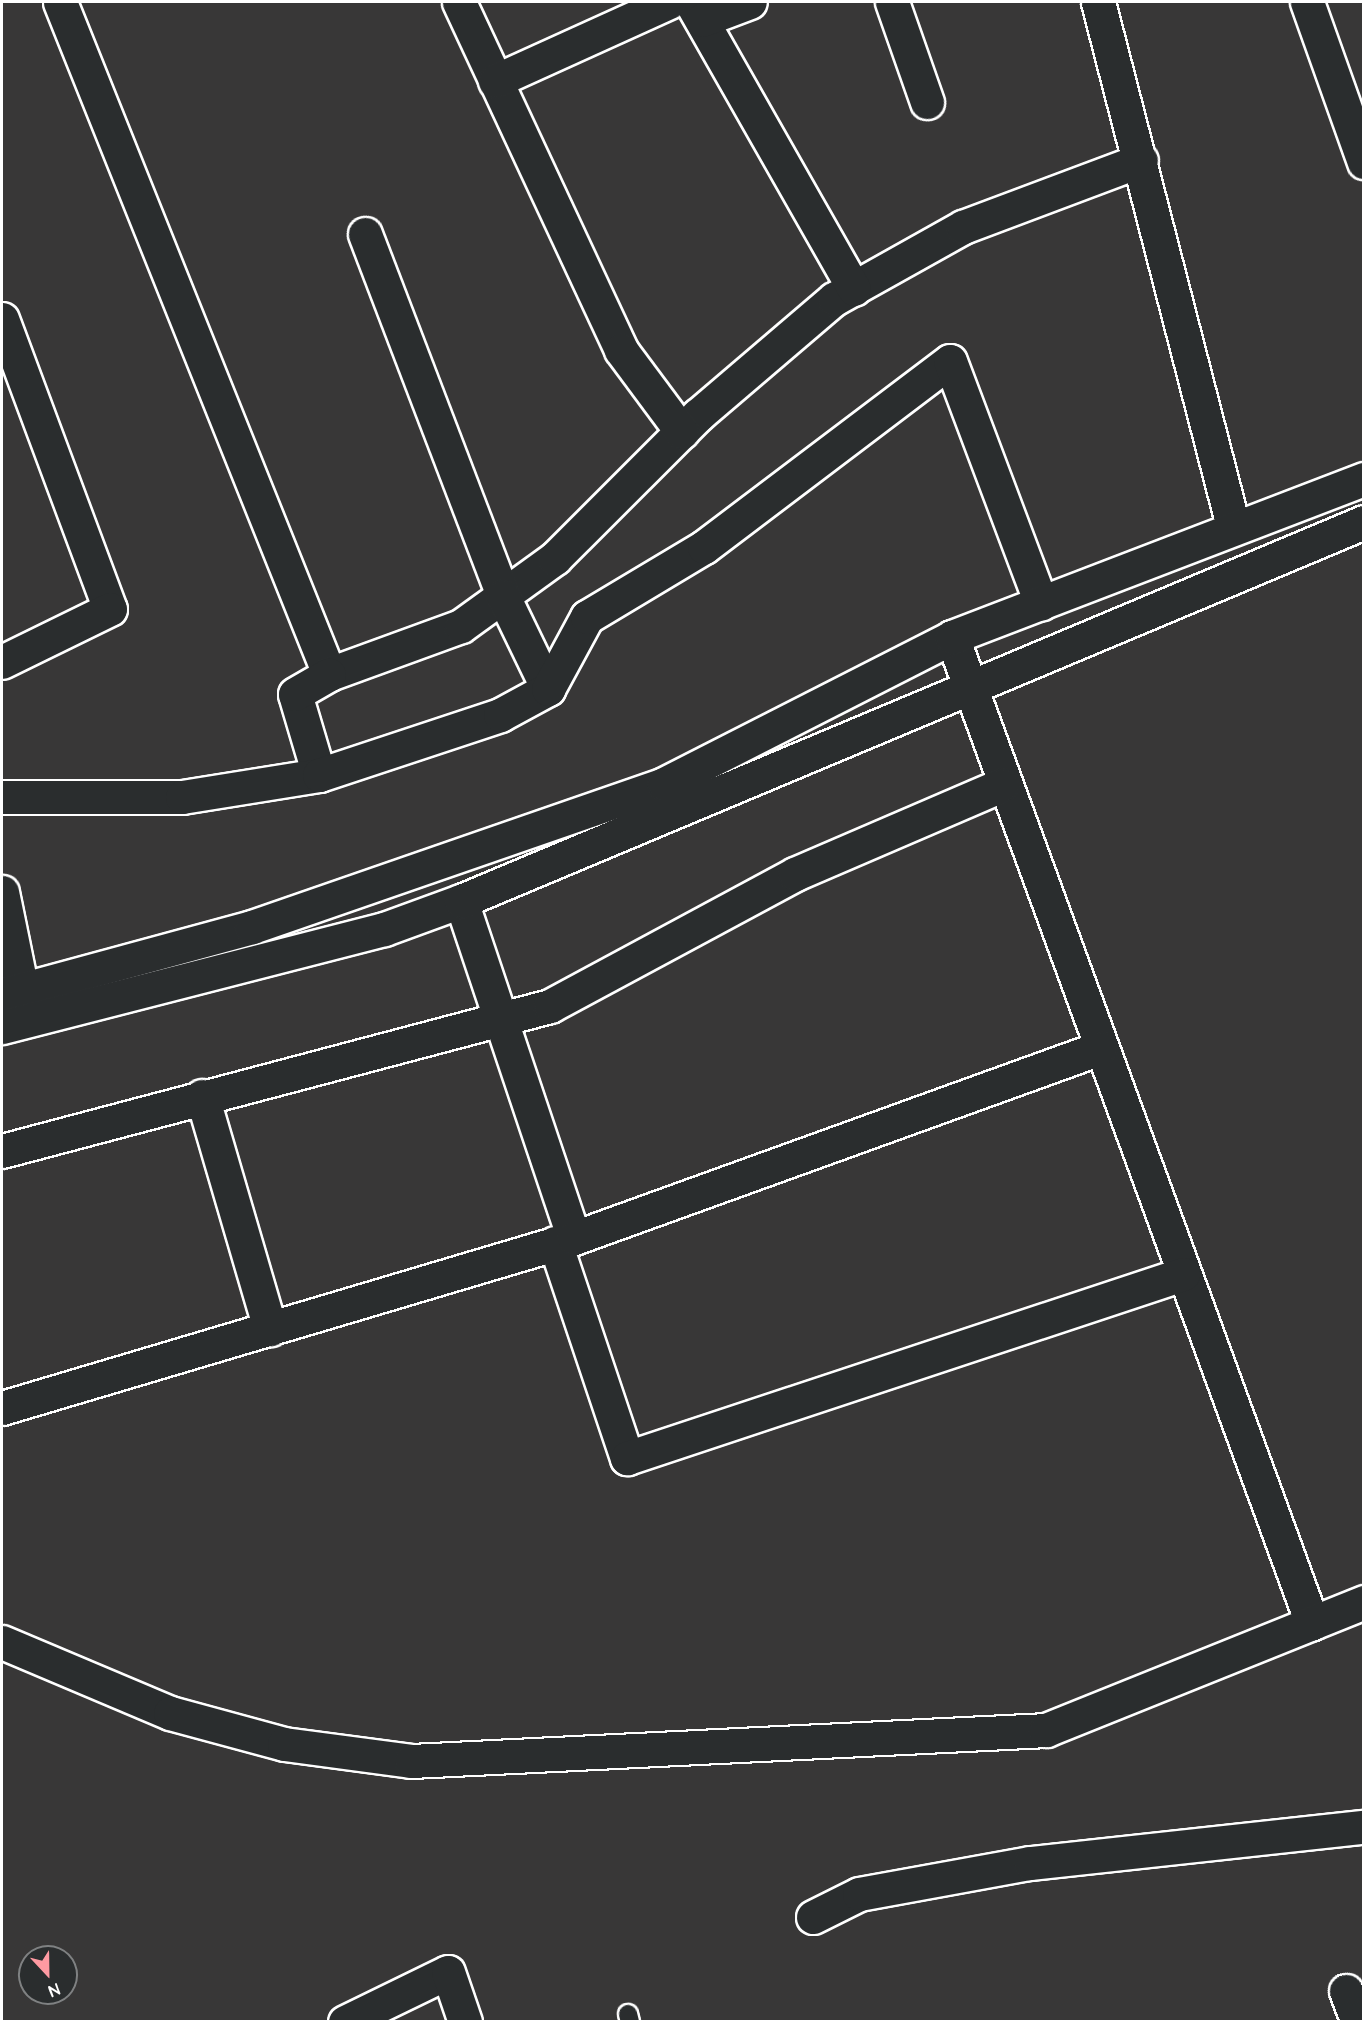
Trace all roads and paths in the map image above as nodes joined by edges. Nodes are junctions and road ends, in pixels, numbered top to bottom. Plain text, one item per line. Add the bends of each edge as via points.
1 (60, 2) edge
2 (459, 2) edge
3 (669, 2) edge
4 (750, 2) edge
5 (892, 2) edge
6 (1098, 2) edge
7 (1307, 2) edge
8 (697, 11) edge
9 (495, 81) junction
10 (927, 102) dead end
11 (1142, 160) junction
12 (1364, 162) edge
13 (365, 234) dead end
14 (854, 289) junction
15 (2, 319) edge
16 (682, 432) junction
17 (1364, 479) edge
18 (1364, 522) edge
19 (1233, 526) junction
20 (503, 596) junction
21 (1041, 603) junction
22 (952, 637) junction
23 (2, 662) edge
24 (329, 674) junction
25 (969, 688) junction
26 (548, 689) junction
27 (319, 775) junction
28 (1002, 785) junction
29 (2, 797) edge
30 (2, 892) edge
31 (461, 901) junction
32 (12, 992) edge
33 (498, 1019) junction
34 (2, 1027) edge
35 (1100, 1048) junction
36 (202, 1096) junction
37 (2, 1150) edge
38 (564, 1240) junction
39 (1183, 1274) junction
40 (270, 1329) junction
41 (2, 1408) edge
42 (1364, 1602) edge
43 (1312, 1623) junction
44 (2, 1642) edge
45 (1364, 1827) edge
46 (813, 1917) dead end
47 (1346, 1991) dead end
48 (345, 2022) edge
49 (465, 2022) edge
50 (1358, 2022) edge

1 - 24 street
2 - 9 street
3 - 9 street
4 - 8 street
5 - 10 street
6 - 11 street
7 - 12 street
8 - 14 street
9 - 16 street via 621,350
11 - 14 street via 963,227
11 - 19 street
13 - 20 street
14 - 16 street via 834,299
15 - 23 street via 110,609
16 - 20 street via 555,558
17 - 19 street
18 - 25 street
19 - 21 street
20 - 24 street via 461,626
20 - 26 street
21 - 22 street
21 - 26 street via 950,361 704,547 587,617
22 - 25 street
22 - 32 street via 664,784 252,927
24 - 27 street via 295,694
25 - 28 street
25 - 31 street
26 - 27 street via 500,715
27 - 29 street via 182,797
28 - 33 street via 795,874 550,1006
28 - 35 street
30 - 32 street
31 - 33 street
31 - 34 street via 384,929
33 - 36 street
33 - 38 street
35 - 38 street
35 - 39 street
36 - 37 street
36 - 40 street
38 - 39 street via 627,1458
38 - 40 street
39 - 43 street
40 - 41 street
42 - 43 street
43 - 44 street via 1046,1730 411,1761 284,1744 170,1713
45 - 46 street via 1030,1863 859,1894
47 - 50 street
48 - 49 street via 448,1972

